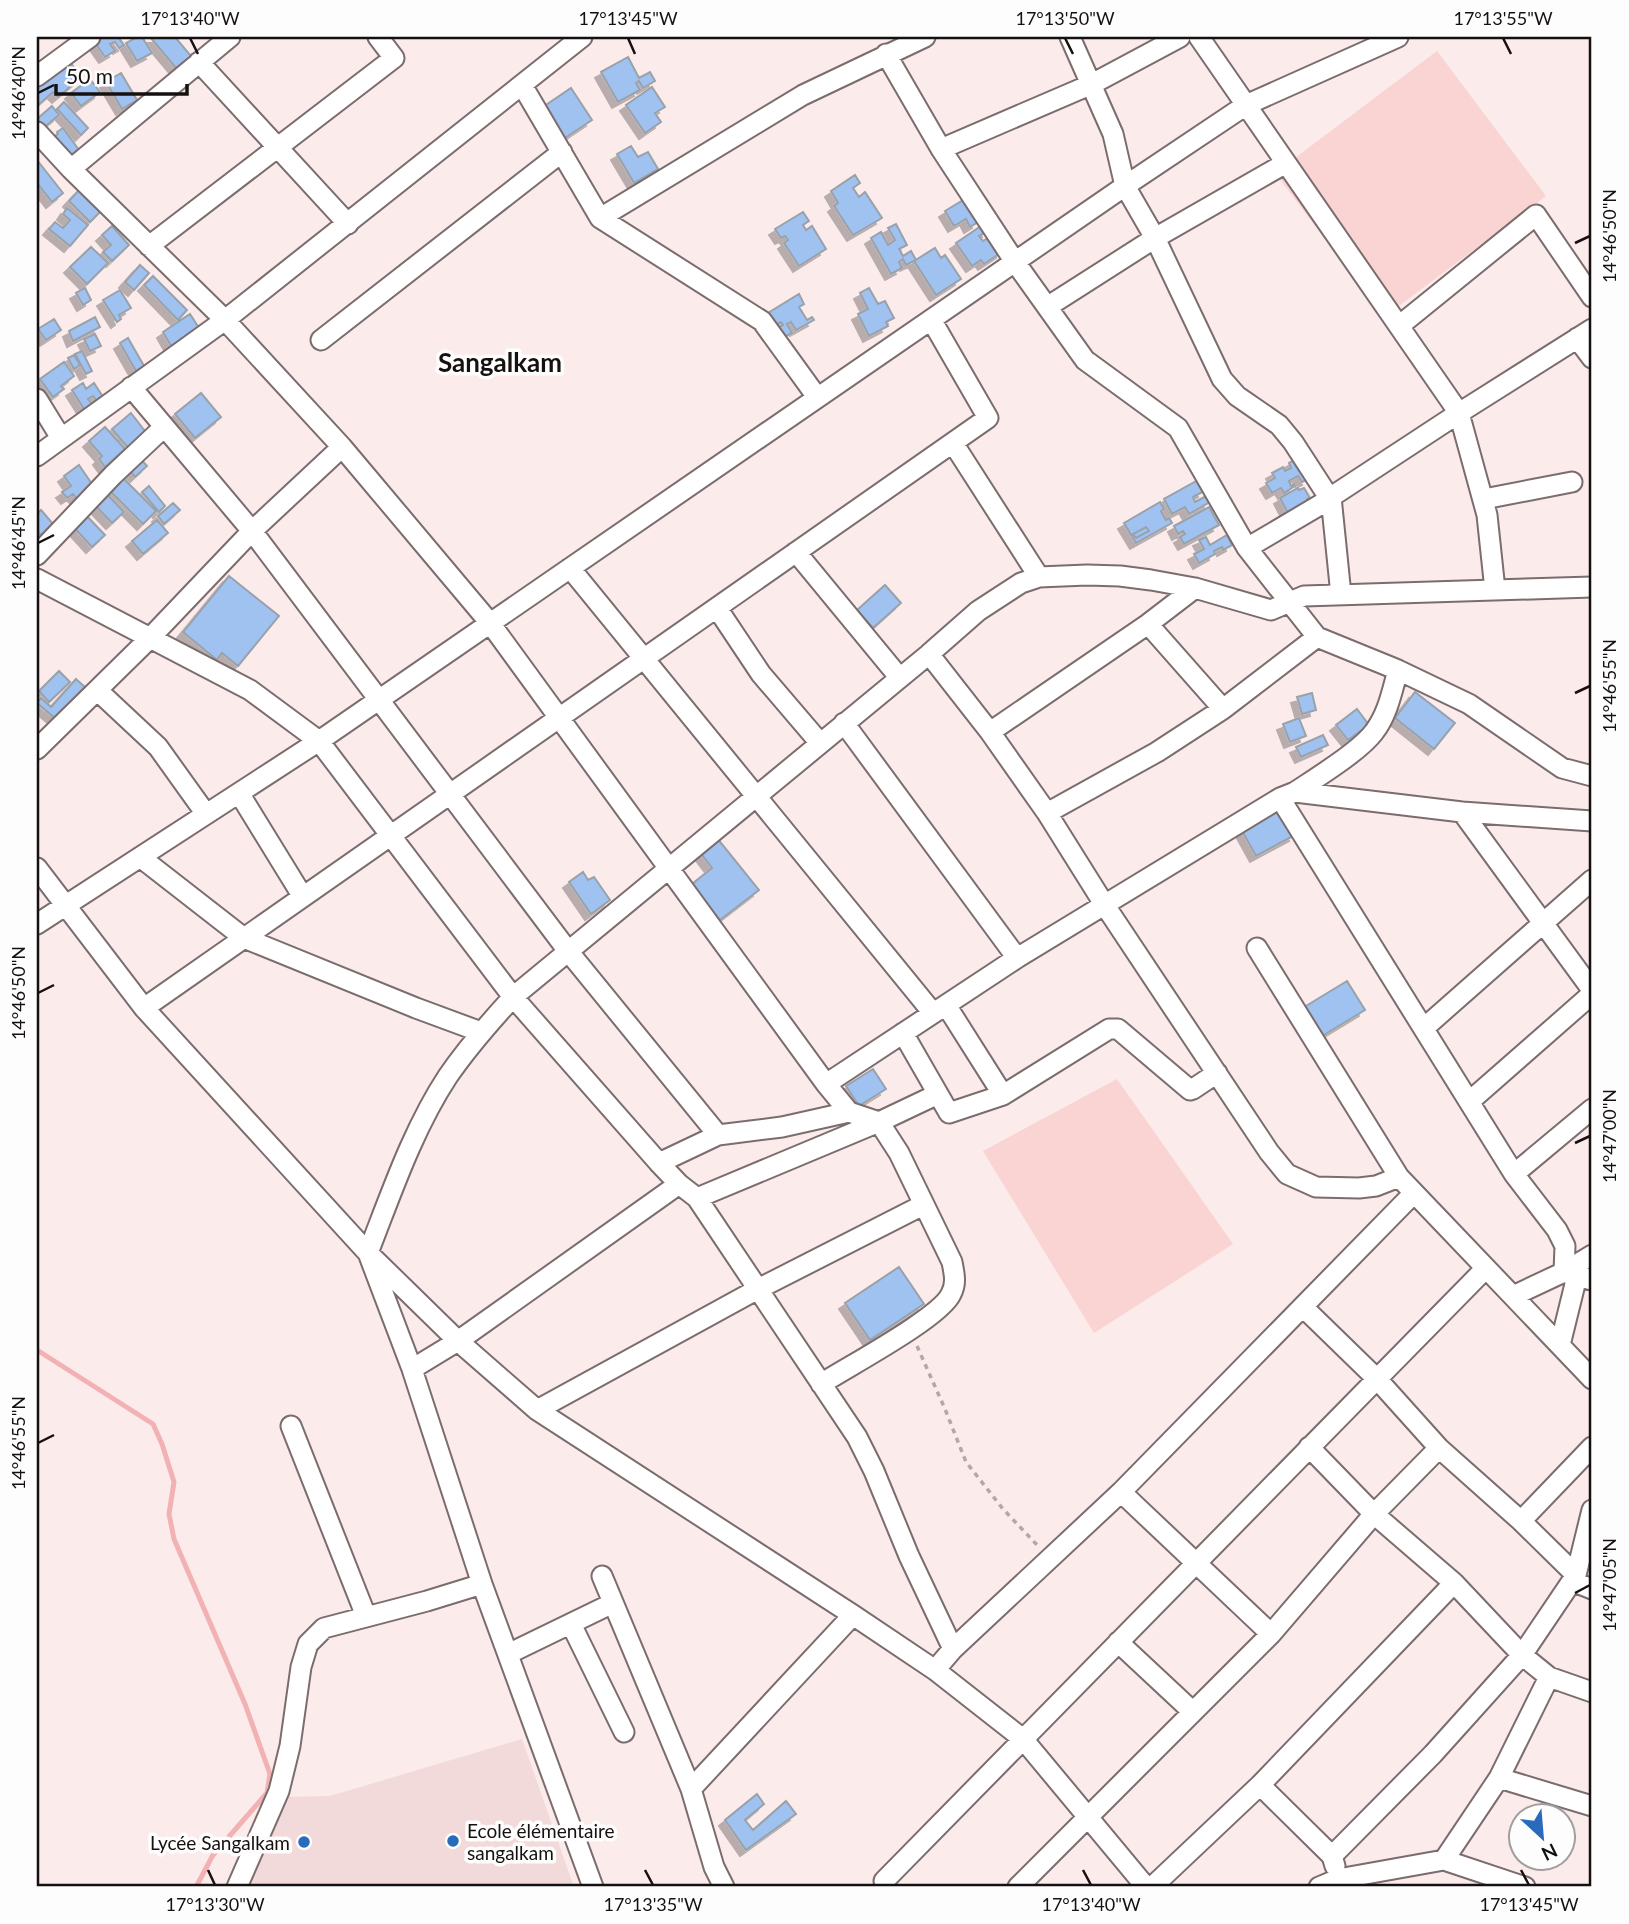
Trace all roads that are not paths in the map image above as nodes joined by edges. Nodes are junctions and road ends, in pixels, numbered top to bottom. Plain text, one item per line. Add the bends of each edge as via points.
1 (90, 37) edge
2 (230, 37) edge
3 (378, 37) edge
4 (582, 37) edge
5 (925, 37) edge
6 (1070, 37) edge
7 (1181, 37) edge
8 (1199, 37) edge
9 (1398, 37) edge
10 (887, 54) junction
11 (200, 62) junction
12 (37, 76) edge
13 (1092, 84) junction
14 (522, 85) junction
15 (1246, 105) junction
16 (38, 135) edge
17 (278, 148) junction
18 (941, 149) junction
19 (562, 152) junction
20 (1286, 163) junction
21 (71, 169) junction
22 (1125, 186) junction
23 (600, 218) junction
24 (348, 224) junction
25 (1155, 237) junction
26 (149, 246) junction
27 (1015, 262) junction
28 (1592, 297) edge
29 (1047, 307) junction
30 (225, 320) junction
31 (932, 321) junction
32 (1399, 326) junction
33 (1585, 334) edge
34 (321, 340) dead end
35 (1592, 358) edge
36 (131, 387) junction
37 (817, 397) junction
38 (37, 399) edge
39 (1459, 413) junction
40 (164, 427) junction
41 (61, 438) junction
42 (953, 443) junction
43 (342, 447) junction
44 (37, 456) edge
45 (1572, 482) dead end
46 (1330, 499) junction
47 (1484, 499) junction
48 (252, 531) junction
49 (1247, 548) junction
50 (796, 552) junction
51 (37, 555) edge
52 (570, 568) junction
53 (1040, 577) junction
54 (37, 579) edge
55 (1592, 587) edge
56 (1195, 588) junction
57 (1494, 590) junction
58 (1341, 595) junction
59 (1290, 602) junction
60 (716, 608) junction
61 (490, 623) junction
62 (1148, 624) junction
63 (1317, 637) junction
64 (150, 638) junction
65 (929, 654) junction
66 (644, 658) junction
67 (1398, 670) junction
68 (899, 677) junction
69 (97, 690) junction
70 (378, 699) junction
71 (1223, 709) junction
72 (559, 718) junction
73 (845, 723) junction
74 (990, 732) junction
75 (319, 741) junction
76 (820, 743) junction
77 (37, 749) edge
78 (1592, 776) edge
79 (239, 793) junction
80 (450, 794) junction
81 (1287, 795) junction
82 (756, 796) junction
83 (1462, 812) junction
84 (1047, 813) junction
85 (206, 814) junction
86 (1592, 821) edge
87 (391, 836) junction
88 (140, 857) junction
89 (37, 868) edge
90 (669, 869) junction
91 (1592, 880) edge
92 (303, 897) junction
93 (1104, 904) junction
94 (65, 905) junction
95 (1543, 923) junction
96 (37, 925) edge
97 (244, 938) junction
98 (1257, 948) dead end
99 (568, 951) junction
100 (1017, 958) junction
101 (1592, 992) edge
102 (513, 997) junction
103 (144, 1009) junction
104 (939, 1009) junction
105 (1424, 1028) junction
106 (481, 1032) junction
107 (903, 1033) junction
108 (1217, 1073) junction
109 (826, 1084) junction
110 (938, 1094) junction
111 (1003, 1095) junction
112 (1470, 1101) junction
113 (1592, 1109) edge
114 (849, 1111) junction
115 (879, 1122) junction
116 (718, 1135) junction
117 (659, 1163) junction
118 (1514, 1174) junction
119 (1399, 1177) junction
120 (679, 1184) junction
121 (1414, 1193) junction
122 (697, 1198) junction
123 (923, 1205) junction
124 (368, 1253) junction
125 (1592, 1255) edge
126 (1486, 1268) junction
127 (1578, 1276) edge
128 (758, 1289) junction
129 (1513, 1296) junction
130 (1303, 1307) junction
131 (458, 1341) junction
132 (1560, 1345) junction
133 (412, 1369) junction
134 (1377, 1379) junction
135 (1592, 1379) edge
136 (821, 1384) junction
137 (537, 1410) junction
138 (291, 1426) dead end
139 (1309, 1447) junction
140 (1592, 1447) edge
141 (1439, 1448) junction
142 (1121, 1492) junction
143 (1592, 1510) edge
144 (1374, 1514) junction
145 (1521, 1521) junction
146 (1196, 1563) junction
147 (602, 1576) dead end
148 (1574, 1578) junction
149 (1454, 1583) junction
150 (482, 1584) junction
151 (1592, 1589) edge
152 (613, 1603) junction
153 (853, 1615) junction
154 (366, 1616) junction
155 (571, 1624) junction
156 (1271, 1634) junction
157 (1118, 1642) junction
158 (953, 1649) junction
159 (508, 1654) junction
160 (1522, 1655) junction
161 (935, 1670) junction
162 (1549, 1677) junction
163 (1592, 1692) edge
164 (1193, 1712) junction
165 (624, 1732) dead end
166 (1023, 1739) junction
167 (1499, 1778) junction
168 (1260, 1785) junction
169 (691, 1789) junction
170 (1592, 1806) edge
171 (1088, 1817) junction
172 (1332, 1856) junction
173 (1444, 1860) junction
174 (1338, 1880) junction
175 (884, 1881) dead end
176 (237, 1887) edge
177 (593, 1887) edge
178 (724, 1887) edge
179 (1018, 1887) edge
180 (1149, 1887) edge
181 (1319, 1887) edge
182 (1522, 1887) edge

1 - 12 street
2 - 11 street
3 - 17 street via 394,58
4 - 14 street
5 - 10 street
6 - 13 street
7 - 13 street
8 - 15 street
9 - 15 street
10 - 18 street
10 - 23 street via 803,95
11 - 17 street
11 - 21 street
13 - 18 street
13 - 22 street via 1112,134
14 - 19 street
14 - 24 street
15 - 20 street
15 - 22 street
16 - 21 street
17 - 24 street
17 - 26 street
18 - 27 street
19 - 23 street
19 - 34 street
20 - 25 street
20 - 32 street
21 - 26 street
22 - 25 street
22 - 27 street
23 - 37 street via 762,321
24 - 30 street
25 - 29 street
25 - 46 street via 1222,379 1237,396 1279,425
26 - 30 street
27 - 29 street
27 - 31 street
28 - 32 street via 1536,215
29 - 49 street via 1085,360 1178,428
30 - 36 street
30 - 43 street
31 - 37 street
31 - 42 street via 988,418
32 - 39 street
33 - 35 street
33 - 39 street
36 - 40 street
36 - 41 street
37 - 52 street
38 - 41 street
39 - 46 street
39 - 47 street
40 - 48 street
40 - 51 street
41 - 44 street
42 - 50 street
42 - 53 street
43 - 48 street
43 - 61 street
45 - 47 street
46 - 49 street
46 - 58 street
47 - 57 street
48 - 64 street
48 - 70 street
49 - 59 street
50 - 60 street
50 - 68 street
52 - 61 street
52 - 66 street
53 - 56 street via 1120,576
53 - 65 street via 1020,583 978,611
54 - 64 street
55 - 57 street
56 - 59 street via 1271,610
56 - 62 street
57 - 58 street
58 - 59 street via 1304,596
59 - 63 street
60 - 66 street
60 - 76 street via 761,674
61 - 70 street
61 - 72 street
62 - 71 street
62 - 74 street
63 - 67 street
63 - 71 street
64 - 69 street
64 - 75 street via 250,690
65 - 68 street
65 - 74 street
66 - 72 street
66 - 82 street
67 - 78 street via 1469,704 1562,768
67 - 81 street via 1386,711 1373,733
68 - 73 street
69 - 77 street
69 - 85 street via 158,747
70 - 75 street
70 - 80 street
71 - 84 street via 1146,759
72 - 80 street
72 - 90 street
73 - 76 street
73 - 100 street
74 - 84 street
75 - 79 street
75 - 87 street
76 - 82 street
79 - 85 street
79 - 92 street
80 - 87 street
80 - 99 street
81 - 83 street
81 - 93 street
81 - 105 street
82 - 90 street
82 - 104 street
83 - 86 street
83 - 95 street
84 - 93 street
85 - 88 street
87 - 92 street
87 - 102 street
88 - 94 street
88 - 97 street
89 - 94 street
90 - 99 street
90 - 109 street
91 - 95 street
92 - 97 street
93 - 100 street
93 - 108 street
94 - 96 street
94 - 103 street
95 - 101 street
95 - 105 street
97 - 103 street
97 - 106 street
98 - 119 street
99 - 102 street
99 - 116 street
100 - 104 street
101 - 112 street
102 - 106 street
102 - 117 street
103 - 124 street
104 - 107 street
104 - 111 street
105 - 112 street
106 - 124 street via 447,1078 412,1143
107 - 109 street
107 - 110 street
108 - 111 street via 1189,1090 1118,1029 1109,1029
108 - 119 street via 1287,1174 1316,1186 1339,1188 1376,1186
109 - 114 street
110 - 111 street via 948,1113
110 - 115 street
112 - 118 street
113 - 118 street
114 - 115 street
114 - 116 street via 782,1127
115 - 122 street
115 - 123 street
116 - 117 street
117 - 120 street
118 - 127 street via 1557,1230
119 - 121 street
120 - 122 street
120 - 131 street
121 - 126 street
121 - 130 street
122 - 128 street
123 - 128 street
123 - 136 street via 952,1262 956,1280 951,1295 937,1310
124 - 131 street
124 - 133 street
125 - 127 street
126 - 129 street
126 - 134 street
127 - 129 street
127 - 132 street
128 - 136 street
128 - 137 street
129 - 132 street
130 - 134 street
130 - 142 street
131 - 133 street
131 - 137 street
132 - 135 street
133 - 150 street
134 - 139 street
134 - 141 street
136 - 158 street via 858,1437
137 - 153 street
138 - 154 street
139 - 144 street
139 - 146 street
140 - 145 street
141 - 144 street
141 - 145 street
142 - 146 street
142 - 158 street
143 - 148 street
144 - 149 street
144 - 156 street
145 - 148 street
146 - 156 street
146 - 157 street
147 - 152 street
148 - 151 street
148 - 160 street
149 - 160 street
149 - 168 street
150 - 154 street
150 - 159 street
152 - 155 street
152 - 169 street
153 - 161 street
153 - 169 street
154 - 176 street via 324,1628 308,1644 279,1791
155 - 159 street
155 - 165 street
156 - 164 street
157 - 164 street
157 - 166 street
158 - 161 street
159 - 177 street
160 - 162 street
160 - 172 street
161 - 166 street
162 - 163 street
162 - 167 street
164 - 171 street
166 - 171 street
166 - 175 street
167 - 170 street
167 - 173 street
168 - 172 street
168 - 180 street
169 - 178 street
171 - 179 street
171 - 180 street
172 - 174 street
173 - 174 street
173 - 182 street
174 - 181 street

